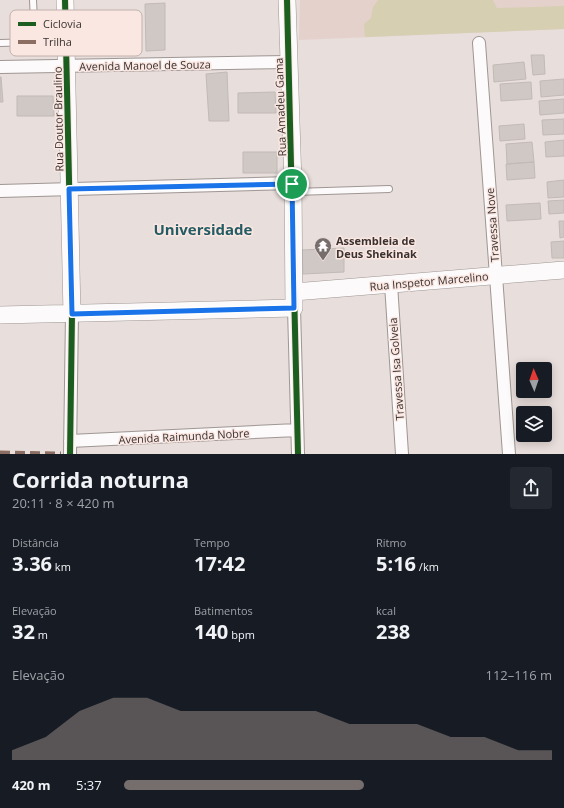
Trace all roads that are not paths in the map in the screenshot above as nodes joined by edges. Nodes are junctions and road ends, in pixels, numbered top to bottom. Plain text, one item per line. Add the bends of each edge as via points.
1 (33, 0) edge
2 (65, 0) edge
3 (287, 0) edge
4 (33, 10) edge
5 (65, 10) edge
6 (0, 43) edge
7 (10, 43) edge
8 (479, 43) dead end
9 (67, 56) edge
10 (289, 62) junction
11 (67, 66) junction
12 (0, 67) edge
13 (293, 188) junction
14 (69, 189) junction
15 (389, 189) dead end
16 (0, 191) edge
17 (564, 270) edge
18 (496, 275) junction
19 (391, 284) junction
20 (294, 300) junction
21 (72, 314) junction
22 (0, 315) edge
23 (297, 430) junction
24 (70, 441) junction
25 (70, 454) edge
26 (298, 454) edge
27 (402, 454) edge
28 (509, 454) edge

1 - 4 lane
2 - 5 street, Rua Doutor Braulino
3 - 10 street, Rua Amadeu Gama
6 - 7 lane
8 - 18 street, Travessa Nove
9 - 11 street, Rua Doutor Braulino
10 - 11 street, Avenida Manoel de Souza
10 - 13 street, Rua Amadeu Gama
11 - 12 street, Avenida Manoel de Souza
11 - 14 street, Rua Doutor Braulino
13 - 14 street
13 - 15 lane
13 - 20 street, Rua Amadeu Gama
14 - 16 street
14 - 21 street, Rua Doutor Braulino
17 - 18 street, Rua Inspetor Marcelino
18 - 19 street, Rua Inspetor Marcelino
18 - 28 street, Travessa Nove
19 - 20 street, Rua Inspetor Marcelino
19 - 27 street, Travessa Isa Golveia
20 - 21 street, Rua Inspetor Marcelino
20 - 23 street, Rua Amadeu Gama
21 - 22 street, Rua Inspetor Marcelino
21 - 24 street, Rua Doutor Braulino
23 - 24 street, Avenida Raimunda Nobre
23 - 26 street, Rua Amadeu Gama
24 - 25 street, Rua Doutor Braulino

